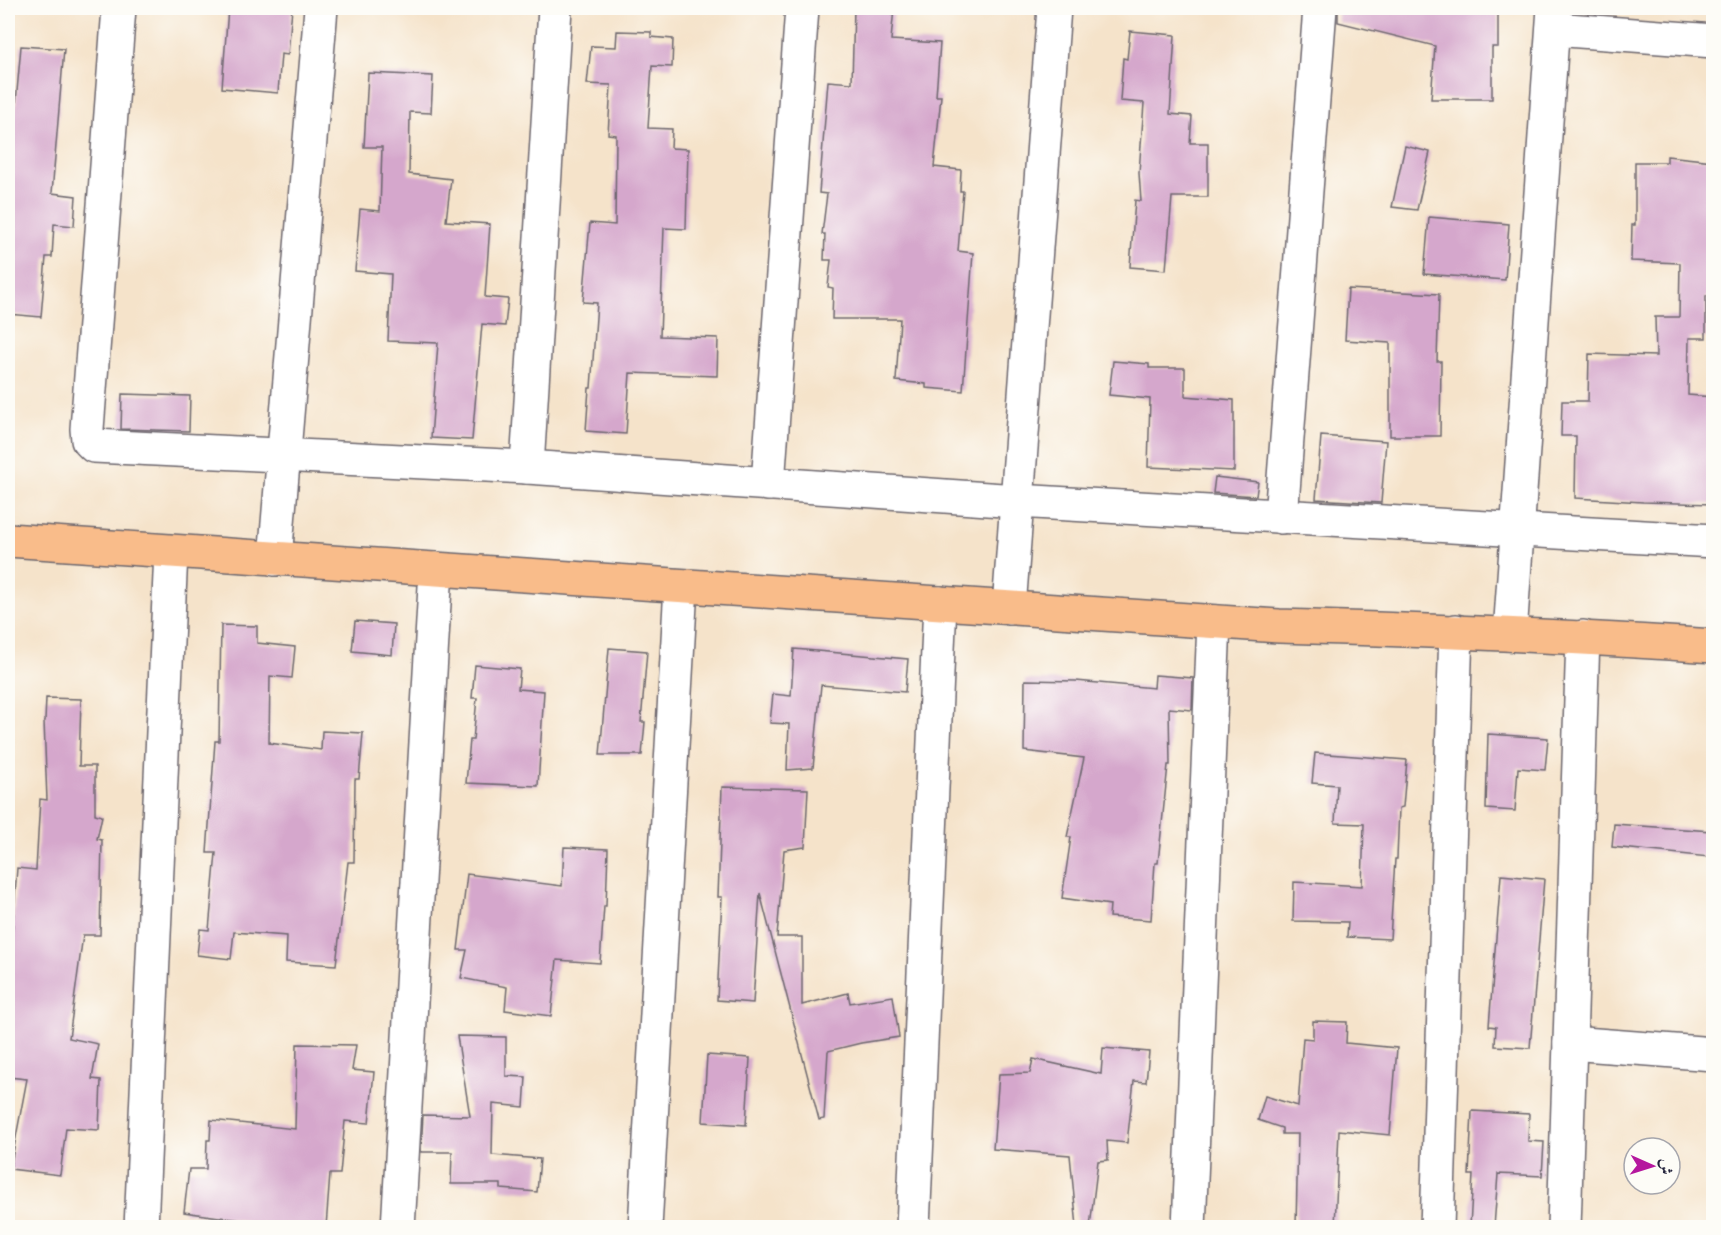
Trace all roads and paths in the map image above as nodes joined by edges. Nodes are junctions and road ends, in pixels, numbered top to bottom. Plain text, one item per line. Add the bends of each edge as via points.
1 (119, 8) edge
2 (321, 8) edge
3 (555, 8) edge
4 (802, 8) edge
5 (1054, 8) edge
6 (1320, 8) edge
7 (1554, 18) edge
8 (1713, 41) edge
9 (284, 456) junction
10 (527, 467) junction
11 (768, 484) junction
12 (1017, 501) junction
13 (1281, 517) junction
14 (1518, 531) junction
15 (8, 540) edge
16 (1713, 541) edge
17 (171, 552) junction
18 (275, 559) junction
19 (436, 569) junction
20 (681, 586) junction
21 (940, 603) junction
22 (1009, 608) junction
23 (1214, 622) junction
24 (1456, 631) junction
25 (1510, 634) junction
26 (1583, 637) junction
27 (1713, 646) edge
28 (1570, 1043) junction
29 (1713, 1054) edge
30 (141, 1227) edge
31 (398, 1227) edge
32 (645, 1227) edge
33 (913, 1227) edge
34 (1190, 1227) edge
35 (1437, 1227) edge
36 (1564, 1227) edge

1 - 9 street via 88,440 94,446
2 - 9 street
3 - 10 street
4 - 11 street
5 - 12 street
6 - 13 street
7 - 8 street
7 - 14 street
9 - 10 street
9 - 18 street
10 - 11 street
11 - 12 street
12 - 13 street
12 - 22 street
13 - 14 street
14 - 16 street
14 - 25 street
15 - 17 highway
17 - 18 highway
17 - 30 street
18 - 19 highway
19 - 20 highway
19 - 31 street
20 - 21 highway
20 - 32 street
21 - 22 highway
21 - 33 street
22 - 23 highway
23 - 24 highway
23 - 34 street
24 - 25 highway
24 - 35 street
25 - 26 highway
26 - 27 highway
26 - 28 street
28 - 29 street
28 - 36 street

